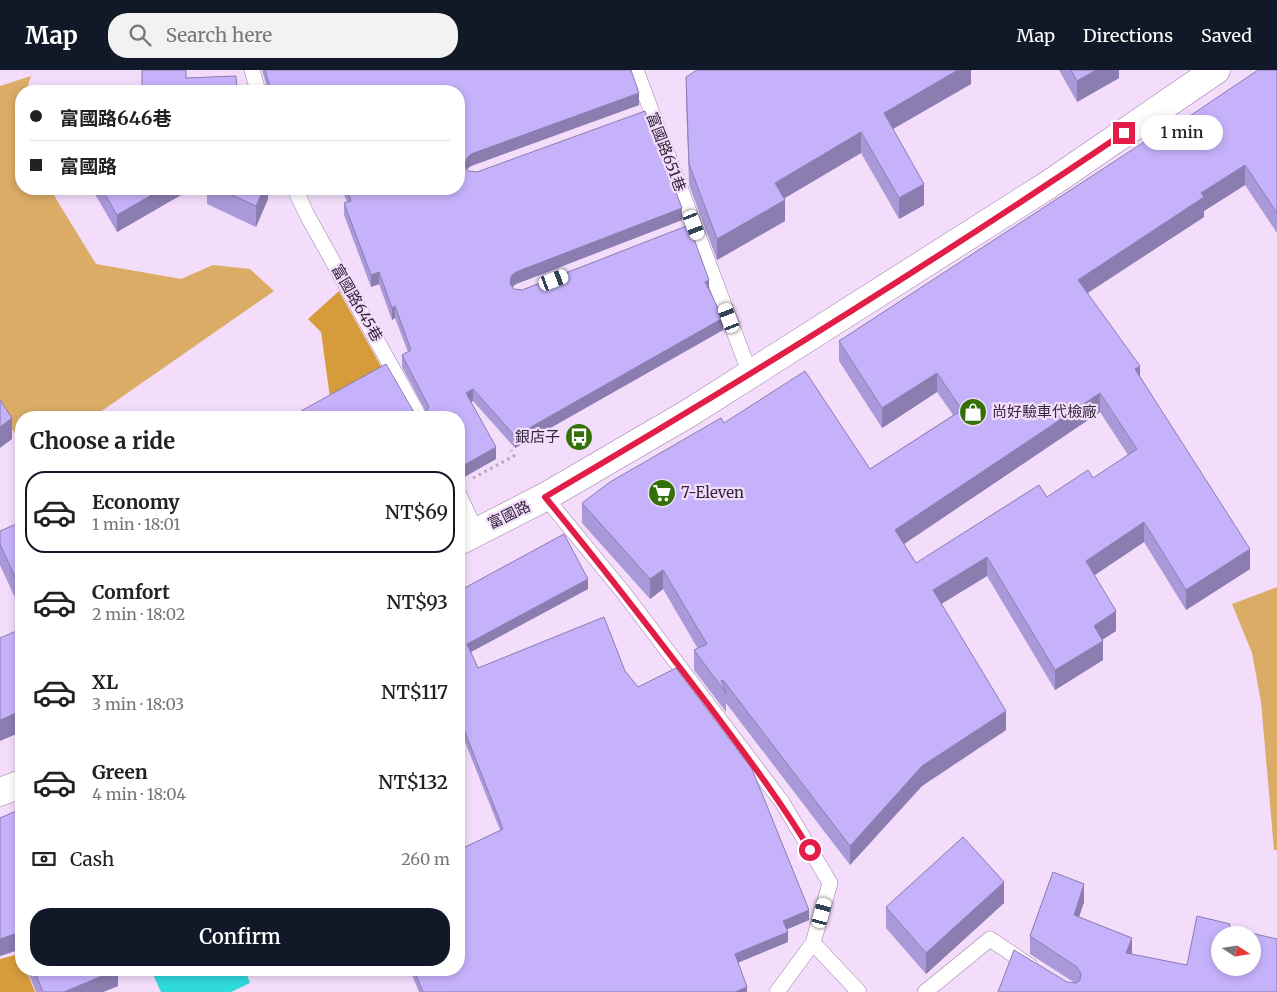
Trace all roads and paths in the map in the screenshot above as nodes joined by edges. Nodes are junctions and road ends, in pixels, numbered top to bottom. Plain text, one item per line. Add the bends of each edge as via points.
1 (252, 70) edge
2 (636, 70) edge
3 (1216, 70) edge
4 (256, 85) edge
5 (298, 195) edge
6 (694, 225) junction
7 (676, 232) edge
8 (750, 374) junction
9 (416, 411) edge
10 (511, 450) dead end
11 (467, 482) dead end
12 (545, 497) junction
13 (465, 522) edge
14 (468, 536) edge
15 (15, 786) edge
16 (0, 792) edge
17 (813, 943) junction
18 (1040, 972) edge
19 (777, 992) edge
20 (859, 992) edge
21 (925, 992) edge

1 - 4 lane
2 - 6 lane, 富國路651巷 via 646,112
3 - 8 street, 富國路 via 1048,185
5 - 9 lane, 富國路645巷
6 - 7 lane
6 - 8 lane, 富國路651巷
8 - 12 street, 富國路
10 - 11 path via 514,456
12 - 14 street, 富國路
12 - 17 lane via 623,592 782,802 830,882
13 - 14 lane
15 - 16 street
17 - 19 lane
17 - 20 lane
18 - 21 lane via 990,940

